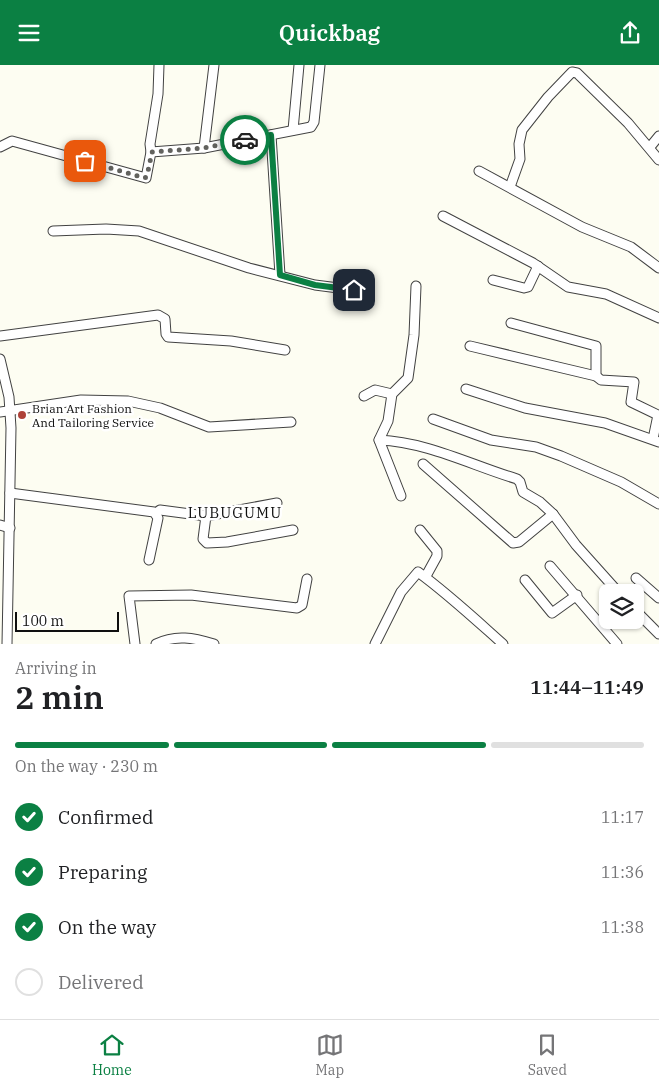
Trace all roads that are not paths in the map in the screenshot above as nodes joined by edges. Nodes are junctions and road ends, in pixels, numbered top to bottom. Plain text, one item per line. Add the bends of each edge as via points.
1 (159, 65) edge
2 (214, 65) edge
3 (299, 65) edge
4 (320, 65) edge
5 (293, 130) junction
6 (271, 135) junction
7 (659, 136) edge
8 (0, 147) edge
9 (650, 147) junction
10 (204, 148) junction
11 (152, 152) junction
12 (659, 160) edge
13 (479, 171) dead end
14 (510, 187) junction
15 (443, 216) dead end
16 (53, 231) dead end
17 (538, 267) junction
18 (659, 268) edge
19 (280, 275) junction
20 (493, 280) dead end
21 (416, 286) dead end
22 (354, 290) dead end
23 (659, 317) edge
24 (511, 323) dead end
25 (0, 335) edge
26 (470, 346) dead end
27 (285, 350) dead end
28 (0, 359) edge
29 (596, 376) junction
30 (466, 389) dead end
31 (392, 395) junction
32 (364, 396) dead end
33 (0, 411) edge
34 (11, 411) junction
35 (433, 419) dead end
36 (291, 422) dead end
37 (378, 440) junction
38 (656, 440) edge
39 (422, 464) dead end
40 (10, 493) junction
41 (401, 496) dead end
42 (277, 503) dead end
43 (659, 504) edge
44 (156, 513) junction
45 (553, 514) junction
46 (206, 516) junction
47 (0, 525) edge
48 (10, 528) junction
49 (293, 530) dead end
50 (420, 530) dead end
51 (149, 560) dead end
52 (550, 566) dead end
53 (426, 576) junction
54 (636, 578) dead end
55 (307, 579) dead end
56 (525, 580) dead end
57 (611, 584) edge
58 (577, 595) junction
59 (659, 598) edge
60 (644, 619) edge
61 (659, 634) edge
62 (6, 644) edge
63 (134, 644) edge
64 (156, 644) edge
65 (214, 644) edge
66 (375, 644) edge
67 (503, 644) edge
68 (617, 644) edge

1 - 11 street via 150,144
2 - 10 street
3 - 5 street
4 - 5 street via 314,124 310,128
5 - 6 street
6 - 10 street
6 - 19 street
7 - 9 street
8 - 11 street via 12,141 144,179
9 - 12 street
9 - 14 street via 577,73 572,72 522,130 520,159
10 - 11 street
13 - 14 street
14 - 18 street via 582,227 631,247
15 - 17 street
16 - 19 street via 140,231 249,268
17 - 20 street via 528,287
17 - 23 street via 568,287 606,294
19 - 22 street via 315,285
21 - 31 street via 408,378
24 - 29 street via 596,346
25 - 27 street via 158,315 165,319 168,337 231,341
26 - 29 street
28 - 34 street
29 - 38 street via 601,380 634,383 631,402 658,415
30 - 38 street via 525,409 605,423
31 - 32 street via 375,390
31 - 37 street via 388,421
33 - 34 street
34 - 36 street via 81,400 128,401 160,408 209,427
34 - 40 street
35 - 43 street via 491,439 544,450 621,482
37 - 41 street
37 - 45 street via 402,441 430,448 517,479 526,495
39 - 45 street via 513,543 519,543
40 - 44 street
40 - 48 street
42 - 46 street
44 - 46 street via 160,510
44 - 51 street via 158,518
45 - 57 street
46 - 49 street via 202,539 207,543
47 - 48 street
48 - 62 street
50 - 53 street via 437,551
52 - 58 street
53 - 66 street via 418,572 401,592
53 - 67 street
54 - 59 street
55 - 63 street via 302,605 297,608 191,595 129,596
56 - 58 street via 552,613
58 - 68 street
60 - 61 street
64 - 65 street via 177,637

